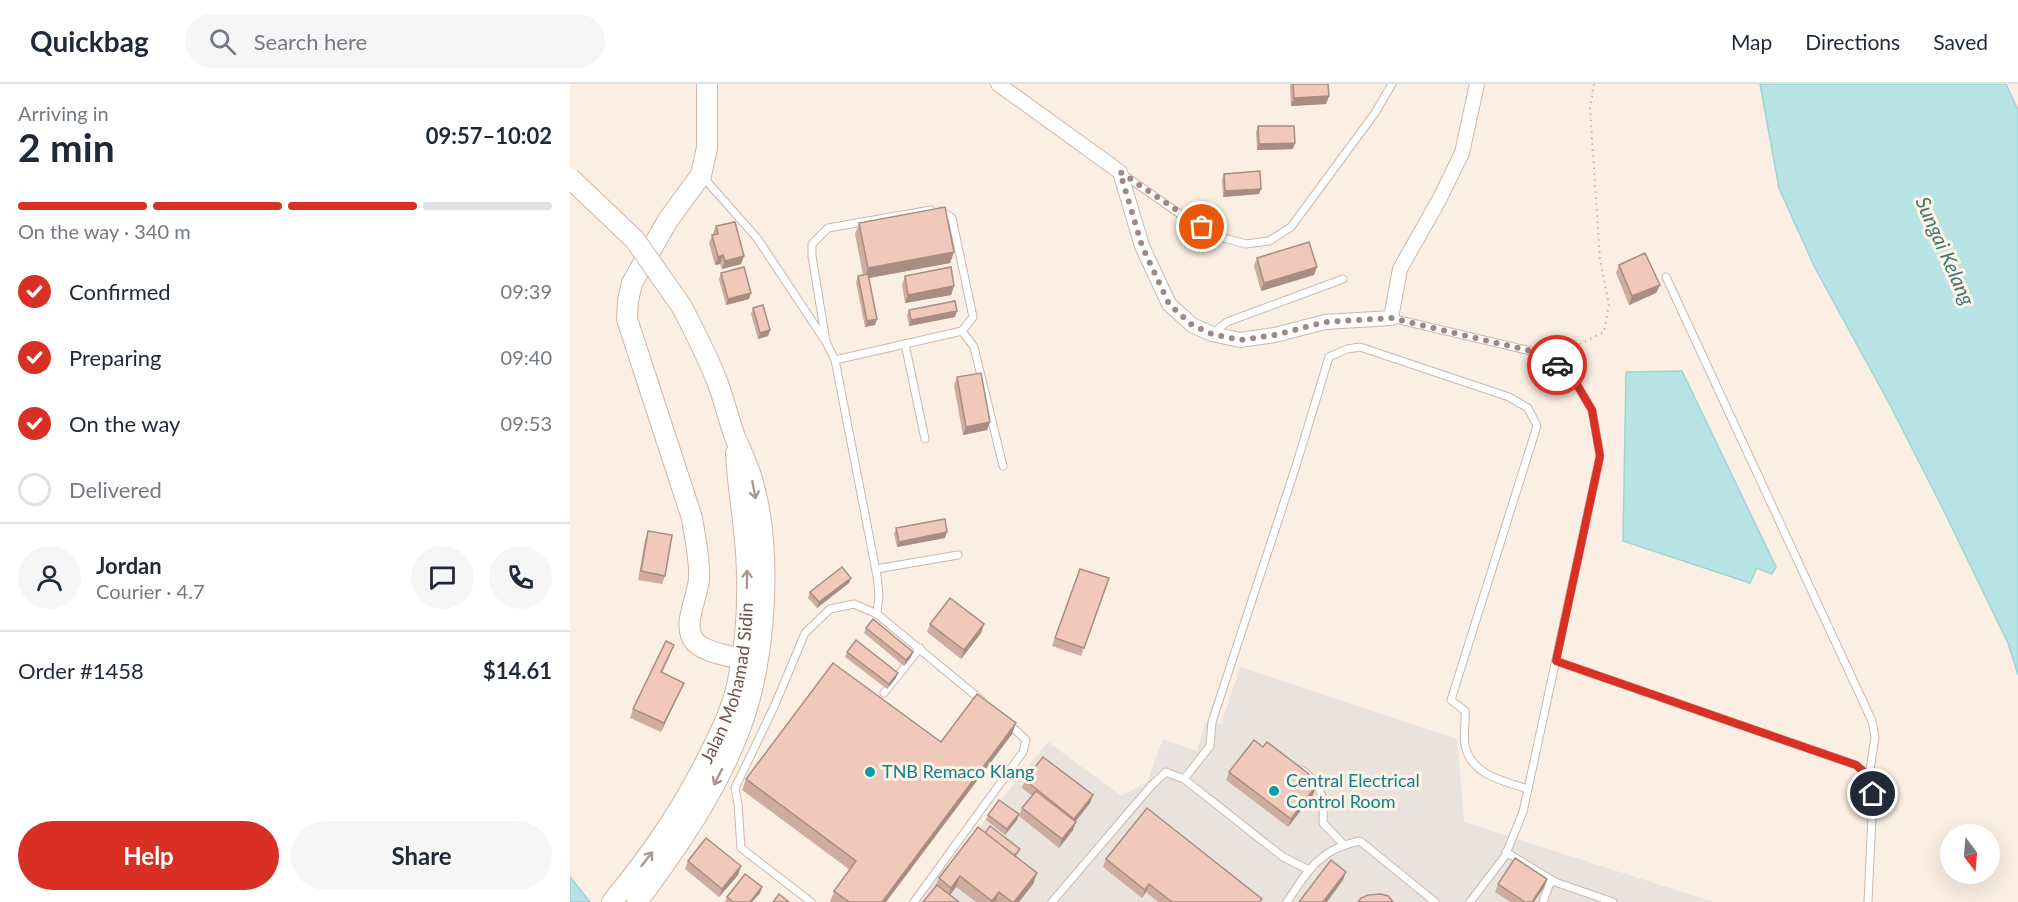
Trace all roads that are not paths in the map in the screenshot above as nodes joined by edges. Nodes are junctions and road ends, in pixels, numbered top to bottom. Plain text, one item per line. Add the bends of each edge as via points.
1 (707, 84) edge
2 (998, 84) edge
3 (1477, 84) edge
4 (1389, 86) edge
5 (1120, 172) junction
6 (701, 175) junction
7 (570, 178) edge
8 (1666, 277) dead end
9 (1342, 279) dead end
10 (1391, 318) junction
11 (962, 331) junction
12 (1212, 334) junction
13 (826, 342) junction
14 (904, 344) junction
15 (835, 360) junction
16 (925, 439) dead end
17 (1003, 466) dead end
18 (958, 555) dead end
19 (876, 570) junction
20 (877, 614) junction
21 (920, 648) junction
22 (749, 660) junction
23 (1556, 661) junction
24 (884, 693) dead end
25 (988, 706) edge
26 (1005, 721) edge
27 (1298, 767) edge
28 (1869, 776) junction
29 (1184, 779) junction
30 (1528, 789) junction
31 (685, 818) junction
32 (1343, 844) junction
33 (1506, 852) junction
34 (1309, 870) junction
35 (1551, 880) junction
36 (612, 902) edge
37 (637, 902) edge
38 (811, 902) edge
39 (914, 902) edge
40 (1052, 902) edge
41 (1287, 902) edge
42 (1435, 902) edge
43 (1470, 902) edge
44 (1543, 902) edge
45 (1613, 902) edge
46 (1868, 902) edge

1 - 6 main road via 708,148
2 - 5 street
3 - 10 street via 1462,153 1400,269
4 - 5 lane via 1357,138 1291,227 1269,241 1246,244 1216,236
5 - 12 street via 1142,246 1169,304 1192,325
6 - 13 lane via 757,238
6 - 22 main road via 668,220 632,283 627,319 692,518 699,580 689,627 691,636 710,651
7 - 22 main road, Jalan Mohamad Sidin, bridge via 635,240 682,307 718,382 735,435 745,536
8 - 28 lane via 1872,721 1875,737
9 - 12 lane via 1227,321
10 - 12 street via 1325,322 1240,340
10 - 23 lane via 1531,351 1570,373 1592,410 1600,456
11 - 13 lane via 973,317 957,237 952,218 937,209 828,228 812,244
11 - 14 lane
11 - 17 lane via 974,347
13 - 15 lane
14 - 15 lane
14 - 16 lane
15 - 19 lane
18 - 19 lane
19 - 20 lane
20 - 21 lane
20 - 38 lane via 854,604 830,609 805,633 735,788 741,849
21 - 24 lane
21 - 25 lane
22 - 31 main road, Jalan Mohamad Sidin via 741,726 723,767
23 - 28 lane via 1856,765
23 - 30 lane
26 - 39 lane via 1026,740 1023,752
27 - 32 lane via 1314,779 1324,801 1323,824
28 - 46 lane via 1873,794
29 - 30 lane via 1210,746 1212,722 1329,357 1360,347 1509,397 1528,408 1537,426 1451,700 1465,711 1465,745 1472,763 1490,777
29 - 34 lane via 1283,857
29 - 40 lane via 1166,772
30 - 33 lane
36 -> 31 main road, Jalan Mohamad Sidin
31 - 37 main road, Jalan Mohamad Sidin
32 - 34 lane via 1316,860
32 - 42 lane via 1360,841
33 - 35 lane
33 - 43 lane
34 - 41 lane
35 - 44 lane
35 - 45 lane

